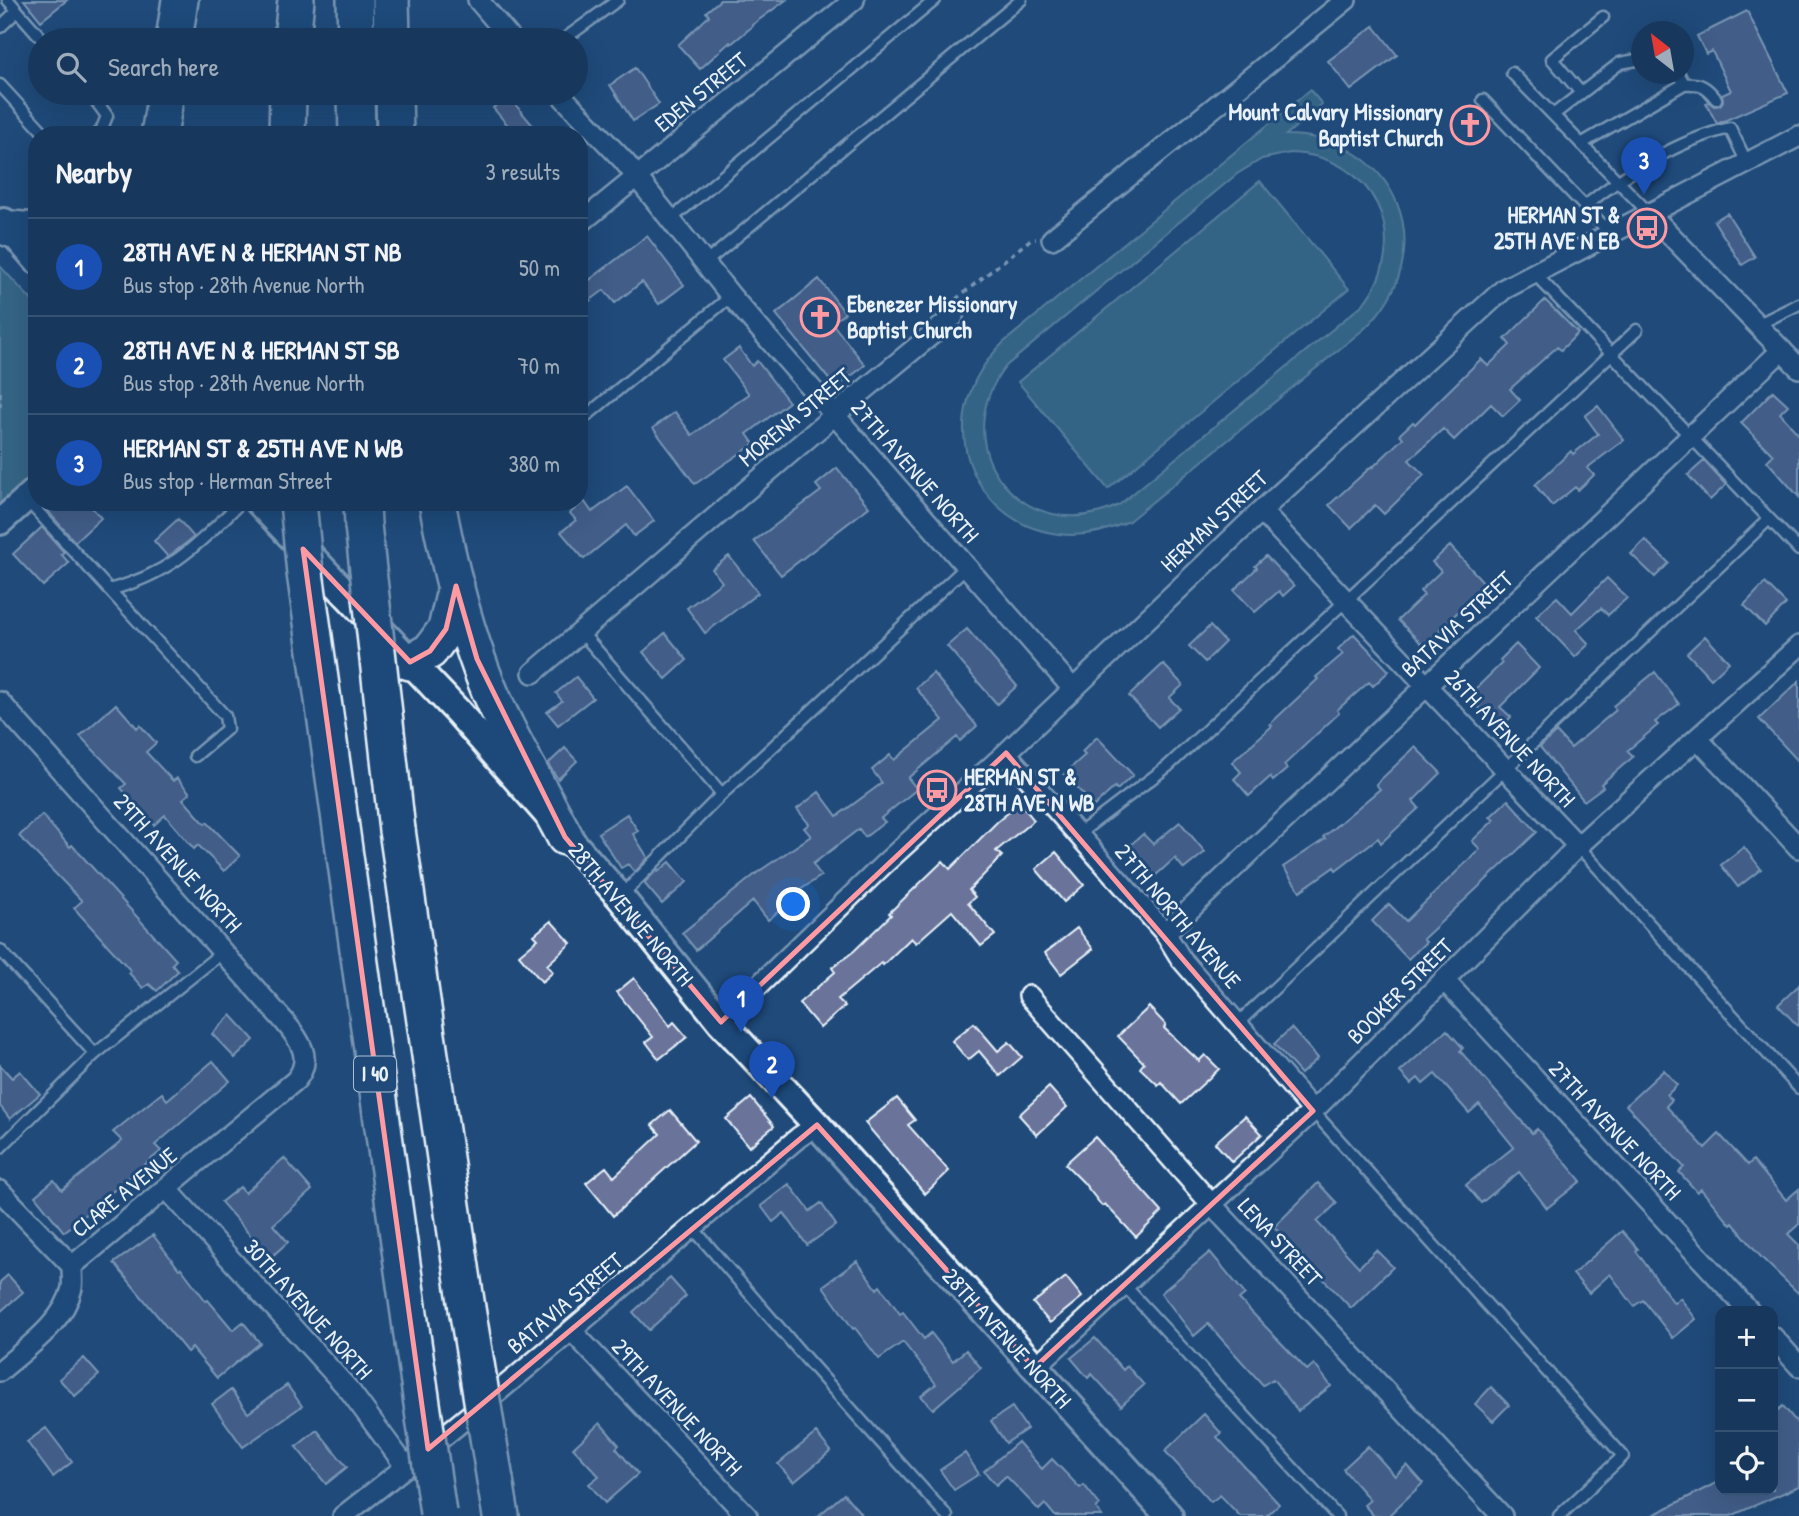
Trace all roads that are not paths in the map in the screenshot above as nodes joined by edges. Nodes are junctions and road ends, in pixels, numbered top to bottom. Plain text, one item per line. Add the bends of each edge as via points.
1 (8, 0) edge
2 (180, 0) edge
3 (296, 0) edge
4 (355, 0) edge
5 (391, 0) edge
6 (478, 0) edge
7 (618, 0) edge
8 (854, 0) edge
9 (935, 0) edge
10 (1021, 0) edge
11 (1346, 0) edge
12 (18, 11) junction
13 (1603, 17) dead end
14 (0, 27) edge
15 (33, 28) edge
16 (176, 28) edge
17 (293, 28) edge
18 (356, 28) edge
19 (392, 28) edge
20 (502, 28) edge
21 (580, 28) edge
22 (1631, 62) edge
23 (1513, 73) dead end
24 (1694, 82) edge
25 (1673, 84) edge
26 (0, 85) edge
27 (1581, 93) junction
28 (1716, 99) dead end
29 (1483, 100) dead end
30 (99, 105) edge
31 (164, 105) edge
32 (288, 105) edge
33 (356, 105) edge
34 (394, 105) edge
35 (570, 105) edge
36 (1553, 114) junction
37 (38, 126) edge
38 (103, 126) edge
39 (160, 126) edge
40 (287, 126) edge
41 (357, 126) edge
42 (395, 126) edge
43 (1799, 136) edge
44 (1581, 144) junction
45 (1747, 163) junction
46 (635, 178) junction
47 (1617, 180) junction
48 (1584, 206) junction
49 (1649, 213) junction
50 (588, 216) edge
51 (670, 220) junction
52 (15, 226) edge
53 (1610, 233) junction
54 (1052, 239) road end
55 (28, 246) edge
56 (705, 263) junction
57 (1534, 273) junction
58 (732, 296) junction
59 (1799, 304) edge
60 (953, 317) road end
61 (1757, 325) junction
62 (1637, 330) dead end
63 (1782, 350) junction
64 (1612, 355) junction
65 (1799, 368) edge
66 (588, 415) edge
67 (834, 415) junction
68 (1691, 436) junction
69 (28, 497) edge
70 (45, 511) edge
71 (232, 511) edge
72 (267, 511) edge
73 (299, 511) edge
74 (439, 511) edge
75 (1261, 511) junction
76 (363, 514) edge
77 (1769, 519) junction
78 (0, 522) edge
79 (1799, 550) edge
80 (966, 567) junction
81 (456, 586) junction
82 (109, 590) junction
83 (1347, 601) junction
84 (581, 632) junction
85 (1799, 646) edge
86 (410, 662) junction
87 (533, 673) dead end
88 (1427, 686) junction
89 (1073, 689) junction
90 (0, 702) edge
91 (1698, 738) junction
92 (1006, 753) junction
93 (195, 756) dead end
94 (1505, 769) junction
95 (722, 794) junction
96 (1077, 835) junction
97 (565, 836) junction
98 (1578, 846) junction
99 (1799, 848) edge
100 (620, 897) junction
101 (1165, 933) junction
102 (0, 950) edge
103 (224, 951) junction
104 (1445, 981) junction
105 (1029, 996) dead end
106 (721, 1022) junction
107 (1237, 1024) junction
108 (95, 1054) junction
109 (305, 1065) joint
110 (1799, 1088) edge
111 (1313, 1111) junction
112 (817, 1125) junction
113 (0, 1148) edge
114 (167, 1189) junction
115 (0, 1191) edge
116 (1212, 1205) junction
117 (692, 1227) junction
118 (72, 1266) junction
119 (1124, 1285) junction
120 (1744, 1306) edge
121 (572, 1331) junction
122 (1778, 1343) edge
123 (1799, 1366) edge
124 (1034, 1368) junction
125 (0, 1371) edge
126 (406, 1467) junction
127 (438, 1515) edge
128 (343, 1516) edge
129 (501, 1516) edge
130 (747, 1516) edge
131 (947, 1516) edge
132 (1169, 1516) edge
133 (1338, 1516) edge
134 (1502, 1516) edge
135 (1559, 1516) edge

1 - 12 lane
2 - 16 highway
3 - 17 highway
4 - 18 highway
5 - 19 highway
6 - 20 street
7 - 21 lane
8 - 46 street, EDEN STREET
9 - 51 lane
10 - 56 lane
11 - 54 street
12 - 14 lane
12 - 15 lane
13 - 27 lane via 1552,59
22 - 27 lane via 1620,64
23 - 36 lane
24 - 28 lane
25 - 44 lane
26 - 37 lane
27 - 36 lane
29 - 48 lane
30 - 38 lane via 107,116
31 - 39 highway
32 - 40 highway
33 - 41 highway
34 - 42 highway
35 - 46 street, 27TH AVENUE NORTH
36 - 44 lane
43 - 45 street, HERMAN STREET
44 - 47 lane
45 - 47 lane via 1729,125
45 - 49 street, HERMAN STREET
46 - 50 street, EDEN STREET
46 - 51 street, 27TH AVENUE NORTH
47 - 48 lane
47 - 49 lane
48 - 53 lane
49 - 53 street, HERMAN STREET
49 - 61 street
51 - 56 street, 27TH AVENUE NORTH
52 - 55 main road
53 - 57 street, HERMAN STREET
56 - 58 street, 27TH AVENUE NORTH
57 - 64 lane
57 - 75 street, HERMAN STREET via 1504,289
58 - 66 lane
58 - 67 street, 27TH AVENUE NORTH
59 - 61 lane
60 - 67 street, MORENA STREET
61 - 63 street
62 - 64 lane
63 - 65 street
63 - 68 street, BATAVIA STREET
64 - 68 lane
64 - 83 lane
67 - 80 street, 27TH AVENUE NORTH
67 - 84 street, MORENA STREET
68 - 77 lane
68 - 88 street, BATAVIA STREET
69 - 78 street
70 - 82 lane
71 - 82 lane via 183,557 137,583
72 - 86 main road, 28TH AVENUE NORTH
73 - 127 highway, I 40, bridge
74 - 81 highway
75 - 83 street, 26TH AVENUE NORTH
75 - 89 street, HERMAN STREET
76 - 129 highway, I 40, bridge via 397,830
77 - 79 lane
77 - 94 lane
80 - 89 street, 27TH AVENUE NORTH
80 - 95 lane
81 - 86 highway via 446,629 430,651
81 - 97 highway via 477,659 496,704
82 - 93 lane via 225,716 227,729
83 - 88 street, 26TH AVENUE NORTH
83 - 96 lane via 1168,766
84 - 87 street, MORENA STREET
84 - 95 lane
85 - 91 street, BOOKER STREET
86 - 97 main road, 28TH AVENUE NORTH
88 - 94 street, 26TH AVENUE NORTH
88 - 101 street, BATAVIA STREET
89 - 92 street, HERMAN STREET
90 - 103 street, 29TH AVENUE NORTH
91 - 98 street, BOOKER STREET
91 - 99 street
92 - 96 street, 27TH NORTH AVENUE
92 - 106 street, HERMAN STREET
94 - 98 street, 26TH AVENUE NORTH
94 - 107 lane
95 - 100 lane
96 - 101 street, 27TH NORTH AVENUE
97 - 100 main road, 28TH AVENUE NORTH
98 - 104 street, BOOKER STREET
98 - 110 lane
100 - 106 main road, 28TH AVENUE NORTH
101 - 107 street, 27TH NORTH AVENUE via 1181,959
102 - 108 lane
103 - 108 lane
103 - 109 street, 29TH AVENUE NORTH via 296,1035
104 - 111 street, BOOKER STREET
104 - 120 street, 27TH AVENUE NORTH
105 - 116 street, LENA STREET
106 - 112 main road, 28TH AVENUE NORTH
107 - 111 street, 27TH NORTH AVENUE
108 - 113 lane
109 - 114 street, CLARE AVENUE via 296,1080
111 - 116 street, BOOKER STREET
111 - 135 lane via 1623,1456
112 - 117 street, BATAVIA STREET
112 - 124 main road, 28TH AVENUE NORTH
114 - 118 street, CLARE AVENUE
114 - 126 street, 30TH AVENUE NORTH via 350,1391
115 - 118 street
116 - 119 street, BOOKER STREET
116 - 134 street, LENA STREET
117 - 121 street, BATAVIA STREET
117 - 131 lane
118 - 125 street, CLARE AVENUE via 72,1287 64,1309
119 - 124 street, BOOKER STREET
119 - 133 lane
121 - 126 street, BATAVIA STREET
121 - 130 street, 29TH AVENUE NORTH
122 - 123 street
124 - 132 main road, 28TH AVENUE NORTH
126 - 128 street, BATAVIA STREET

